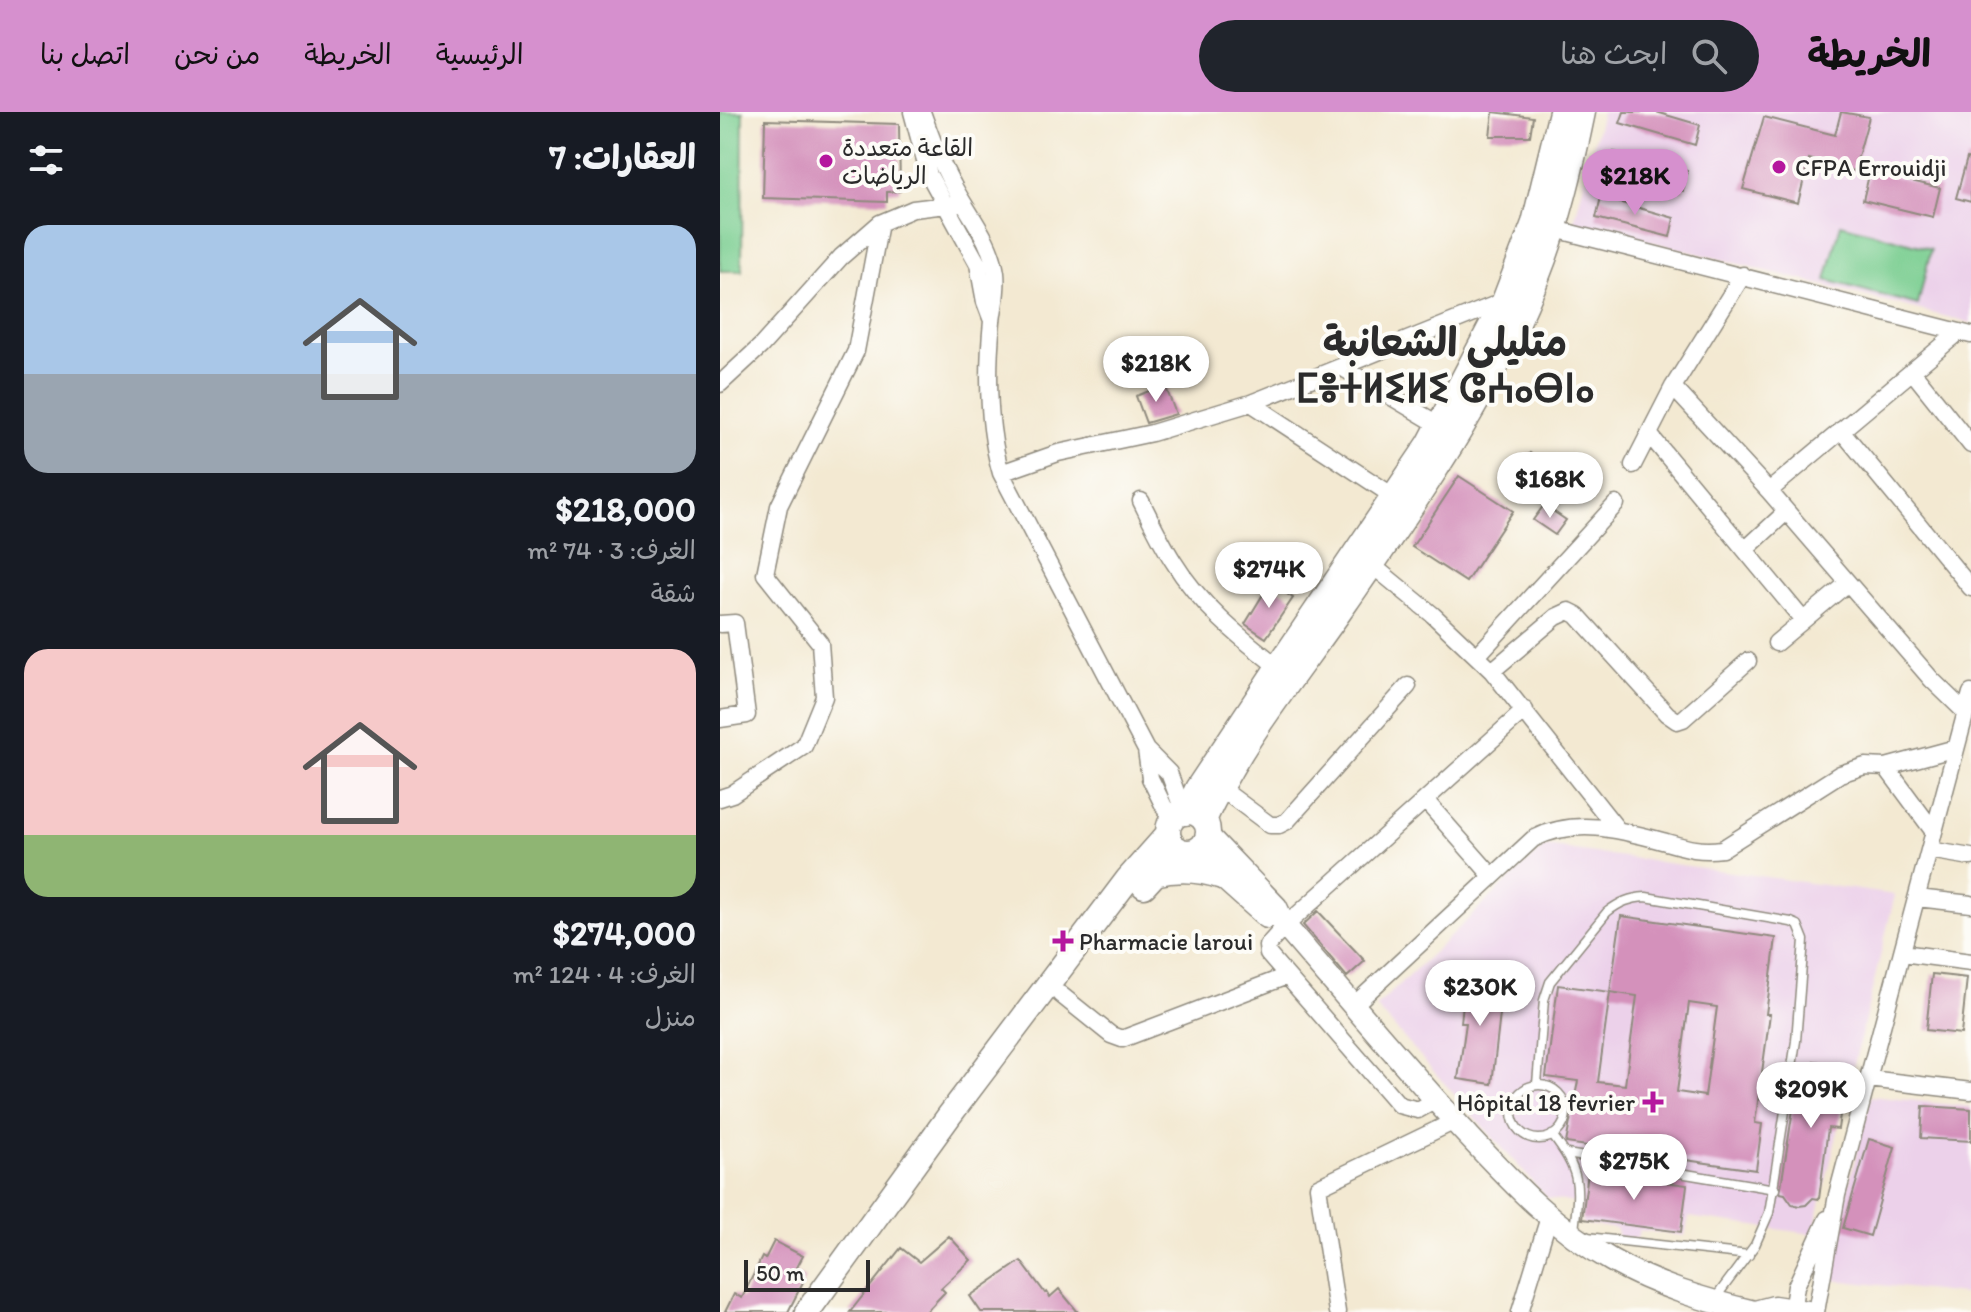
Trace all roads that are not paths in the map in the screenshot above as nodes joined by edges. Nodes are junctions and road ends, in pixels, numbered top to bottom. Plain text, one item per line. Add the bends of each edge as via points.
1 (912, 112) edge
2 (922, 112) edge
3 (1561, 112) edge
4 (1583, 112) edge
5 (963, 203) junction
6 (945, 205) junction
7 (880, 223) junction
8 (1544, 226) junction
9 (1743, 275) junction
10 (1504, 301) junction
11 (992, 320) junction
12 (1965, 334) edge
13 (1343, 368) junction
14 (1912, 371) junction
15 (720, 384) edge
16 (1673, 387) junction
17 (1251, 403) junction
18 (1439, 425) junction
19 (1841, 430) junction
20 (1649, 434) junction
21 (1971, 445) edge
22 (1633, 465) dead end
23 (1001, 473) junction
24 (1769, 491) junction
25 (1393, 496) junction
26 (1141, 501) dead end
27 (1616, 504) dead end
28 (1786, 512) junction
29 (1745, 550) junction
30 (1364, 558) junction
31 (1848, 583) junction
32 (1971, 588) edge
33 (1803, 620) junction
34 (720, 624) edge
35 (1776, 643) dead end
36 (1477, 656) junction
37 (1748, 661) dead end
38 (1278, 667) junction
39 (1492, 671) junction
40 (1408, 686) dead end
41 (1971, 693) edge
42 (1525, 710) junction
43 (1966, 713) junction
44 (720, 719) edge
45 (1956, 748) junction
46 (1886, 767) junction
47 (1219, 787) junction
48 (720, 798) edge
49 (1425, 800) junction
50 (1617, 829) junction
51 (1186, 830) junction
52 (1934, 832) junction
53 (1929, 850) junction
54 (1971, 857) edge
55 (1154, 874) junction
56 (1492, 876) junction
57 (1222, 877) junction
58 (1917, 898) junction
59 (1971, 904) edge
60 (1285, 926) junction
61 (1902, 953) junction
62 (1971, 962) edge
63 (1287, 976) junction
64 (1060, 994) junction
65 (1354, 1005) junction
66 (1869, 1079) junction
67 (1537, 1084) junction
68 (1971, 1091) edge
69 (1436, 1100) junction
70 (1455, 1121) junction
71 (1552, 1135) junction
72 (1567, 1154) junction
73 (1775, 1189) junction
74 (1837, 1195) junction
75 (1549, 1217) junction
76 (1574, 1236) junction
77 (1749, 1255) junction
78 (1712, 1302) junction
79 (1797, 1311) edge
80 (807, 1312) edge
81 (822, 1312) edge
82 (1337, 1312) edge
83 (1520, 1312) edge
84 (1754, 1312) edge
85 (1816, 1312) edge

1 - 6 street via 924,160
2 - 5 street
3 - 8 main road
4 - 8 main road
5 - 6 street
5 - 11 street via 993,258 997,289
6 - 7 street via 913,209
6 - 11 street via 978,264
7 - 15 street
7 - 48 street via 856,351 779,506 765,574 820,643 824,697 804,746
8 - 9 street
8 - 10 main road
8 - 30 main road via 1515,327 1483,389 1447,453
9 - 12 street
9 - 16 street
10 - 13 street
10 - 18 main road
11 - 23 street via 990,430
12 - 14 street
13 - 17 street
13 - 18 street
14 - 19 street
14 - 21 street
16 - 20 street
16 - 24 street
17 - 23 street via 1152,433 1089,444
17 - 25 street
18 - 25 main road
19 - 24 street
19 - 32 street
20 - 22 street
20 - 29 street
23 - 51 street via 1146,750 1169,773
24 - 28 street
25 - 30 main road
26 - 38 street via 1173,562 1201,599 1233,633
27 - 36 street
28 - 29 street
28 - 31 street
29 - 33 street
30 - 36 street
30 - 38 main road
30 - 47 main road
31 - 33 street
31 - 43 street
33 - 35 street
34 - 44 street via 735,623 747,715
36 - 39 street
37 - 39 street via 1677,721 1569,611
38 - 51 main road via 1197,789
39 - 42 street
40 - 47 street via 1287,821 1270,825
41 - 43 street
42 - 49 street
42 - 50 street
43 - 45 street
45 - 46 street
45 - 52 street
46 - 50 street via 1865,766 1840,774 1722,849 1703,852
46 - 52 street
47 - 51 main road
49 - 56 street
49 - 60 street
50 - 56 street via 1552,829
51 - 55 main road
51 - 57 main road
51 - 60 main road via 1276,907
51 - 80 main road via 1119,891
52 - 53 street
53 - 54 street
53 - 58 street
55 - 57 main road via 1181,869
55 - 64 main road
56 - 65 street
57 - 60 main road
58 - 59 street
58 - 61 street
60 - 63 street via 1267,949
60 - 65 main road
61 - 62 street
61 - 66 street
63 - 64 street via 1122,1039
63 - 69 street via 1399,1105 1418,1110
64 - 81 main road
65 - 69 main road
66 - 68 street
66 - 74 street
67 - 71 lane via 1556,1091 1566,1109 1560,1129
67 - 71 lane via 1518,1094 1512,1114 1521,1132 1541,1138
67 - 73 lane via 1550,982 1618,903 1646,897 1798,925 1804,940 1796,1041
69 - 70 main road
70 - 75 main road
70 - 82 street via 1318,1187
71 - 72 lane
72 - 73 lane
72 - 76 lane via 1578,1181
73 - 77 lane via 1763,1232
74 - 79 street via 1796,1286
74 - 85 street
75 - 76 main road
75 - 83 street
76 - 77 lane
76 - 78 main road via 1638,1274
77 - 78 lane
78 - 84 main road
79 - 84 main road via 1767,1307

